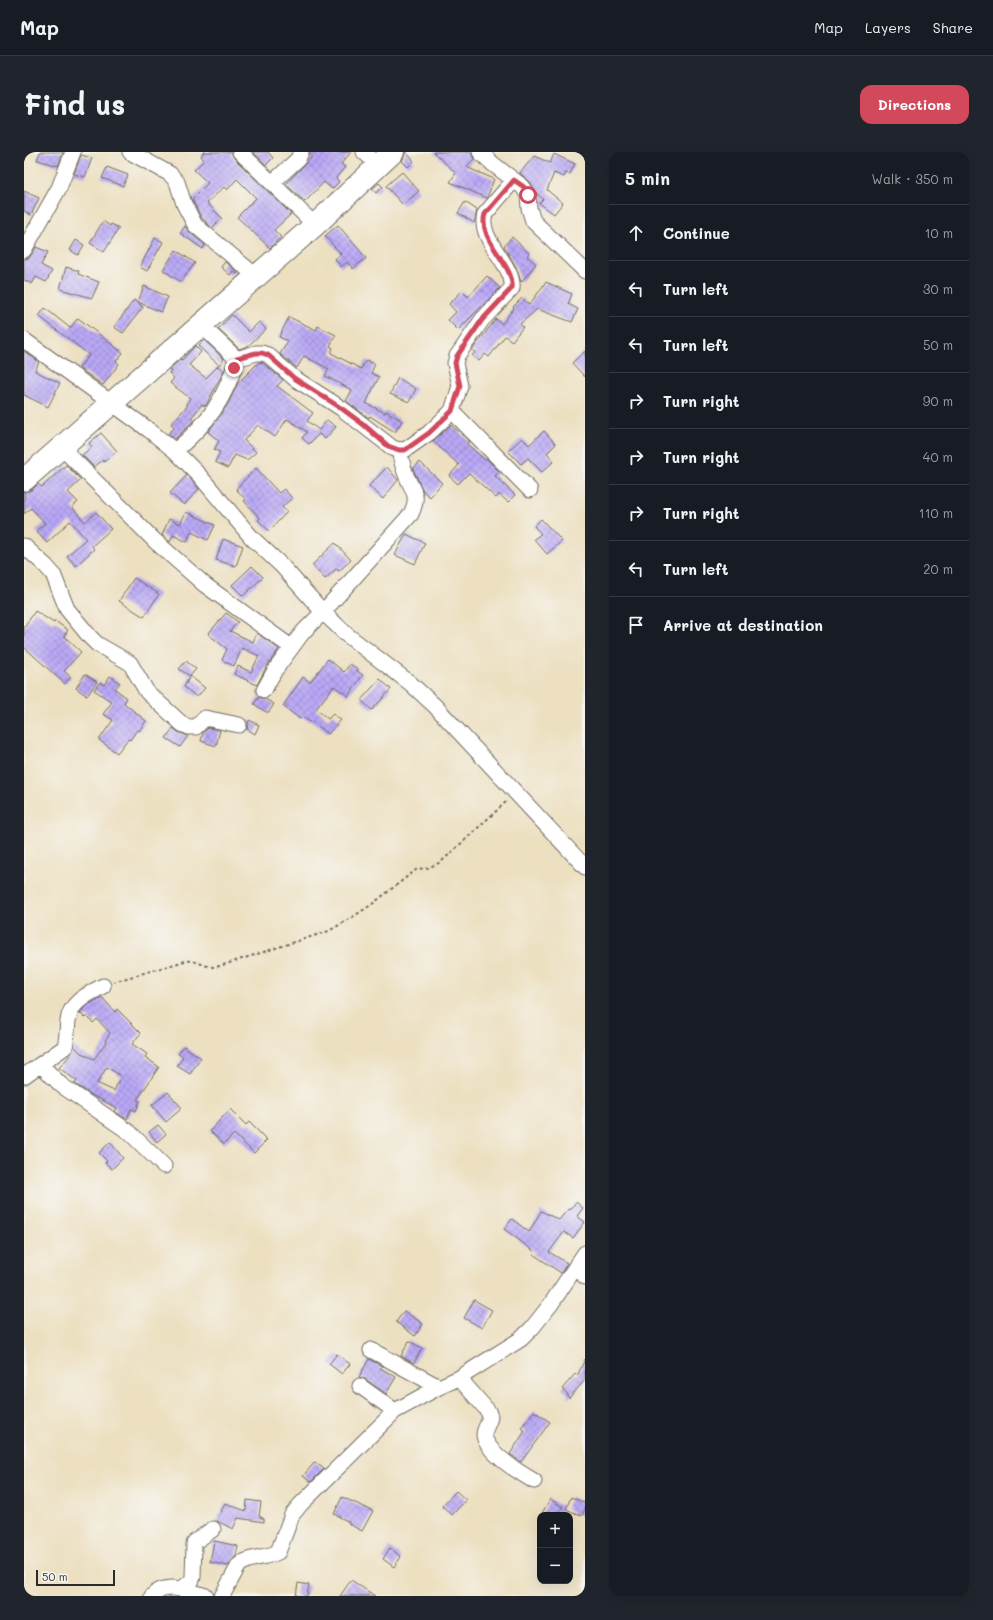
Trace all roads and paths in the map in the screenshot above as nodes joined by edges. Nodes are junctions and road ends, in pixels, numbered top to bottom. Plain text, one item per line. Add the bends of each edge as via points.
1 (73, 152) edge
2 (130, 152) edge
3 (240, 152) edge
4 (301, 152) edge
5 (480, 152) edge
6 (378, 156) edge
7 (514, 180) junction
8 (272, 183) junction
9 (315, 225) junction
10 (24, 250) edge
11 (585, 271) edge
12 (256, 276) junction
13 (200, 324) junction
14 (24, 340) edge
15 (237, 358) junction
16 (111, 403) junction
17 (452, 411) junction
18 (62, 448) junction
19 (399, 450) junction
20 (175, 451) junction
21 (24, 480) edge
22 (530, 490) dead end
23 (24, 546) edge
24 (323, 612) junction
25 (291, 647) junction
26 (264, 690) dead end
27 (239, 725) dead end
28 (515, 794) junction
29 (585, 867) edge
30 (103, 986) joint
31 (40, 1065) junction
32 (24, 1076) edge
33 (164, 1166) dead end
34 (581, 1259) edge
35 (585, 1277) edge
36 (371, 1350) dead end
37 (459, 1378) junction
38 (360, 1386) dead end
39 (439, 1387) junction
40 (395, 1411) junction
41 (534, 1481) dead end
42 (213, 1529) dead end
43 (181, 1589) junction
44 (152, 1596) edge
45 (206, 1596) edge
46 (222, 1596) edge

1 - 10 street via 59,188
2 - 12 street via 170,174 177,182 184,204 195,225
3 - 8 street
4 - 8 street via 298,159
5 - 7 street
6 - 9 highway
7 - 11 street via 524,187 528,195 528,208 533,221
7 - 17 street via 485,214 483,221 484,230 513,283 512,288 482,320 457,356 455,363 460,386
8 - 9 street
9 - 12 highway
12 - 13 highway
13 - 15 street
13 - 16 highway
14 - 16 street
15 - 19 street via 256,353 268,355 294,378 341,408 388,446
15 - 20 street via 212,415
16 - 18 highway
16 - 20 street
17 - 19 street via 429,433 405,450
17 - 22 street
18 - 21 highway
18 - 25 street via 155,541 205,585
19 - 24 street via 404,469 416,495 416,503 411,514
20 - 24 street via 199,475 252,538 282,566
23 - 27 street via 53,574 67,609 90,637 130,663 146,692 182,724 196,727 204,718
24 - 25 street
24 - 28 street via 347,635 410,683 435,706
25 - 26 street
28 - 29 street
28 - 30 path via 440,862 428,868 417,869 371,905 329,931 220,966 208,968 199,962 185,962
30 - 31 street via 83,997 74,1006 70,1013 65,1047
31 - 32 street
31 - 33 street via 61,1084 129,1132
34 - 35 street
34 - 37 street via 532,1328 520,1339
36 - 39 street
37 - 39 street
37 - 41 street via 488,1411 490,1417 484,1437 489,1445 516,1471
38 - 40 street
39 - 40 street
40 - 46 street via 300,1505 292,1515 278,1552 243,1562
42 - 43 street via 194,1544 193,1577 191,1582
43 - 44 street via 160,1589
43 - 45 street

